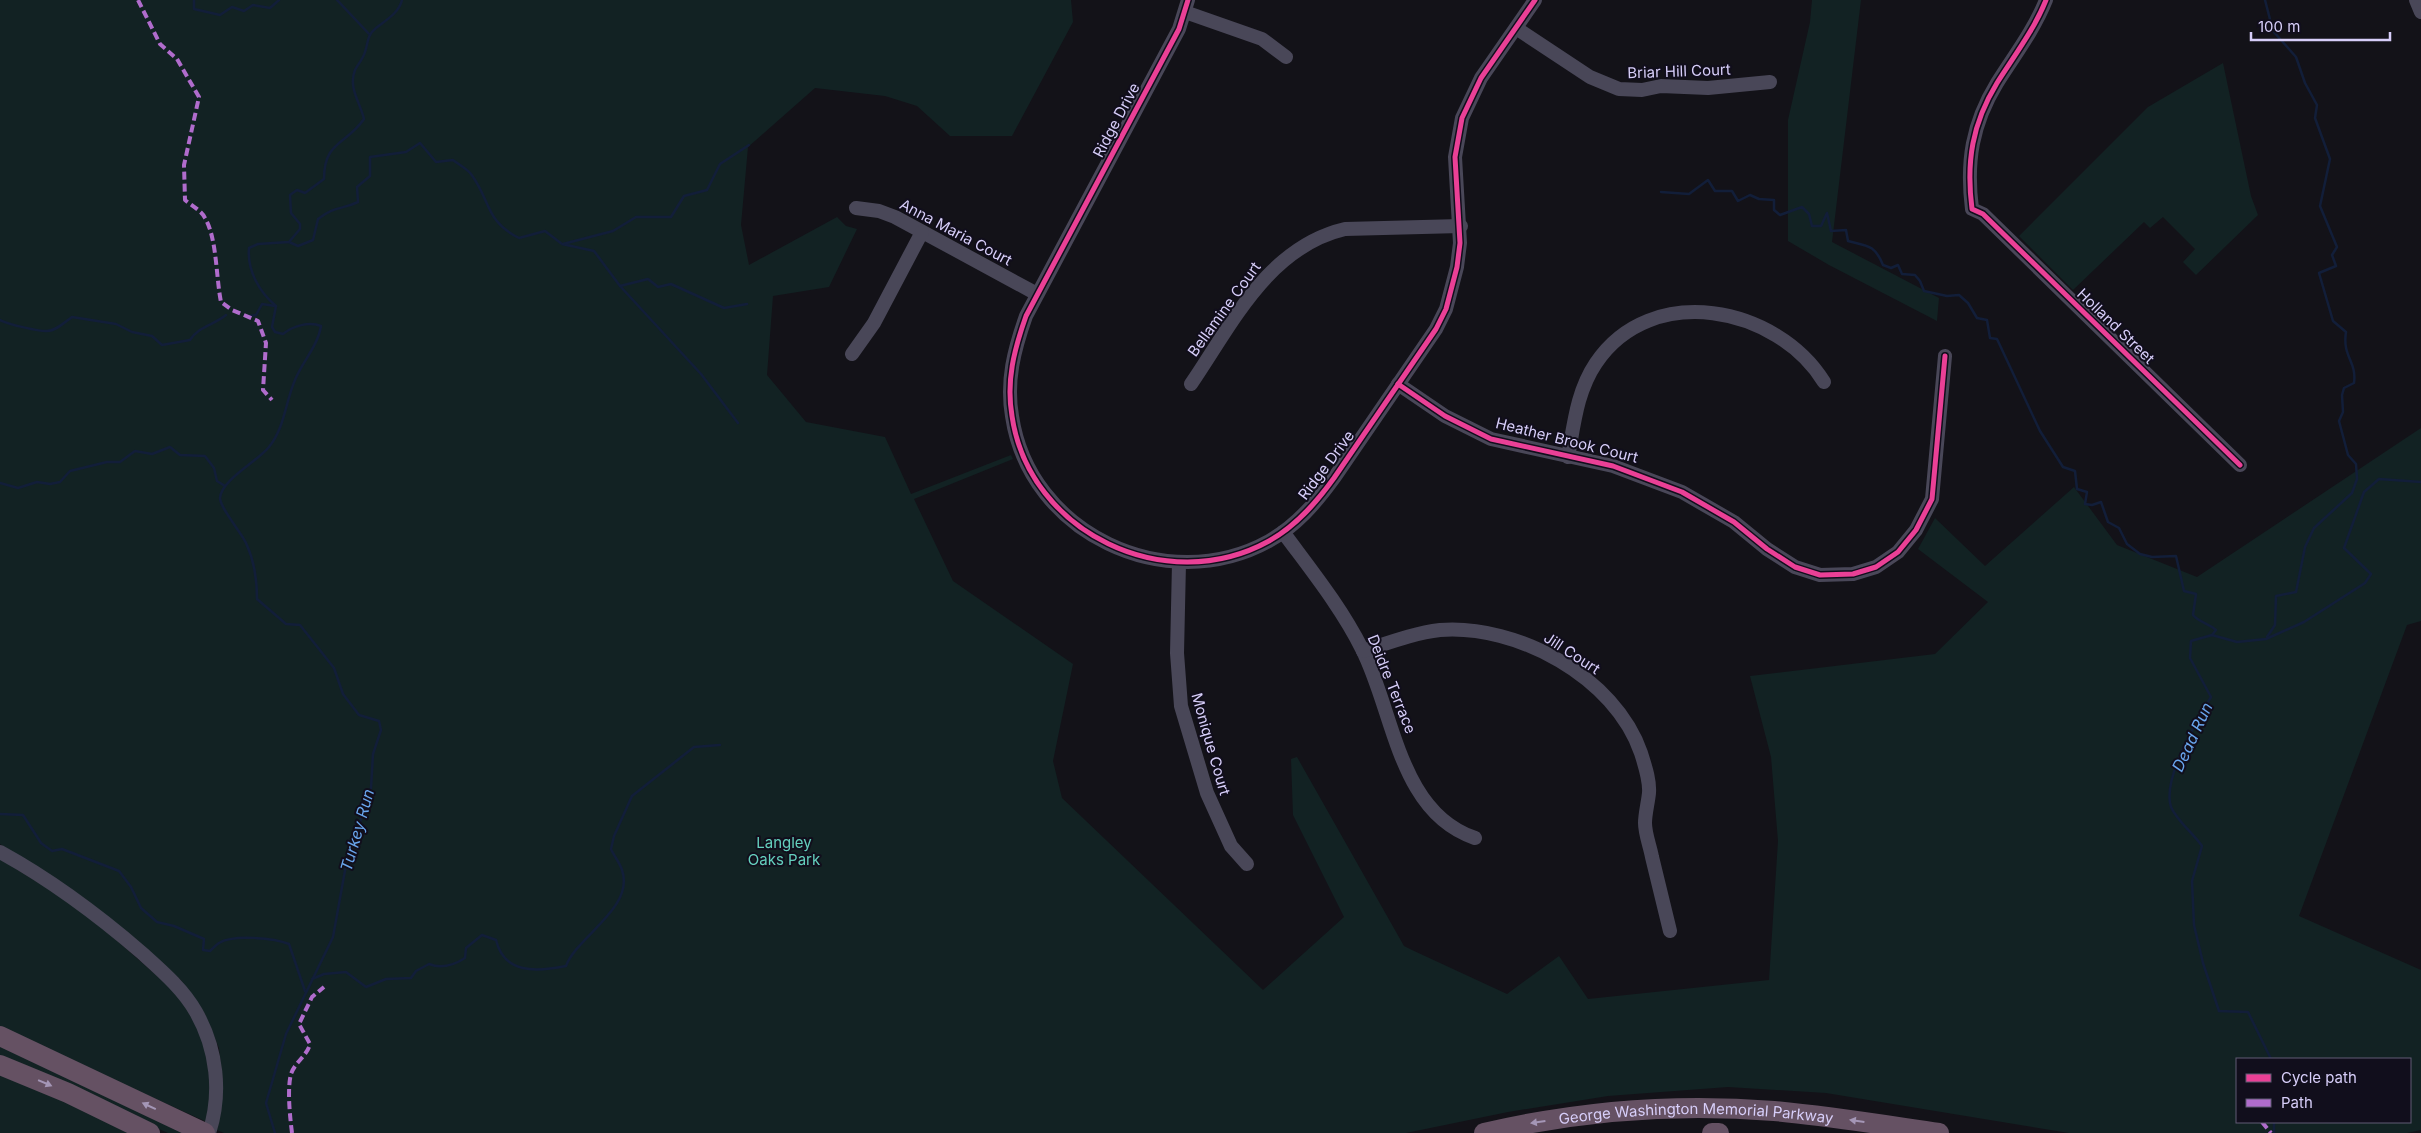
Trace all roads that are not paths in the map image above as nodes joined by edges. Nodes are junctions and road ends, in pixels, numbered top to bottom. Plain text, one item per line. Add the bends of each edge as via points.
1 (1535, 0) edge
2 (2046, 0) edge
3 (2416, 0) edge
4 (1186, 6) edge
5 (2421, 12) edge
6 (1516, 28) junction
7 (1286, 57) dead end
8 (1770, 82) dead end
9 (856, 208) dead end
10 (1461, 226) junction
11 (922, 232) junction
12 (1037, 294) junction
13 (852, 354) dead end
14 (1945, 356) dead end
15 (1824, 382) dead end
16 (1190, 384) dead end
17 (1398, 384) junction
18 (1568, 457) junction
19 (2240, 464) dead end
20 (1283, 532) junction
21 (1179, 563) junction
22 (1363, 651) junction
23 (1475, 838) dead end
24 (0, 852) edge
25 (1247, 864) dead end
26 (1670, 930) dead end
27 (0, 1036) edge
28 (0, 1065) edge
29 (202, 1131) edge
30 (150, 1133) edge
31 (1484, 1133) edge
32 (1712, 1133) edge
33 (1719, 1133) edge
34 (1940, 1133) edge

1 - 6 street, Ridge Drive
2 - 19 street, Holland Street via 2036,23 1996,84 1979,121 1968,180 1972,209 1983,214
3 - 5 street
4 - 7 street via 1262,39
4 - 12 street, Ridge Drive via 1154,77
6 - 8 street, Briar Hill Court via 1590,77 1619,89 1642,90 1661,86 1708,88
6 - 10 street, Ridge Drive via 1481,78 1462,118 1456,157
9 - 11 street, Anna Maria Court via 895,217
10 - 16 street, Bellamine Court via 1345,229 1308,242 1264,278
10 - 17 street, Ridge Drive via 1457,267 1446,308
11 - 12 street, Anna Maria Court
11 - 13 street via 874,323
12 - 21 street, Ridge Drive via 1018,339 1010,378 1014,429 1028,467 1052,502 1082,530 1133,555
14 - 18 street, Heather Brook Court via 1932,499 1909,540 1891,558 1853,574 1809,572 1786,563 1734,522 1682,492 1613,466
15 - 18 street via 1795,348 1732,316 1693,311 1665,314 1626,332 1596,362 1581,391
17 - 18 street, Heather Brook Court via 1479,434
17 - 20 street, Ridge Drive via 1320,497
20 - 21 street, Ridge Drive via 1233,556
20 - 22 street, Deidre Terrace via 1326,589
21 - 25 street, Monique Court via 1177,653 1181,706 1207,793 1231,846
22 - 23 street, Deidre Terrace via 1409,773 1425,801 1444,822
22 - 26 street, Jill Court via 1431,632 1483,632 1542,651 1595,687 1633,734 1649,781 1645,824
24 - 29 street via 40,875 119,933 173,982 191,1004 204,1030 215,1067 216,1102
29 -> 27 highway
28 -> 30 highway via 68,1093
34 -> 31 highway, George Washington Memorial Parkway via 1810,1115 1702,1108 1597,1113
32 - 33 highway, George Washington Memorial Parkway

